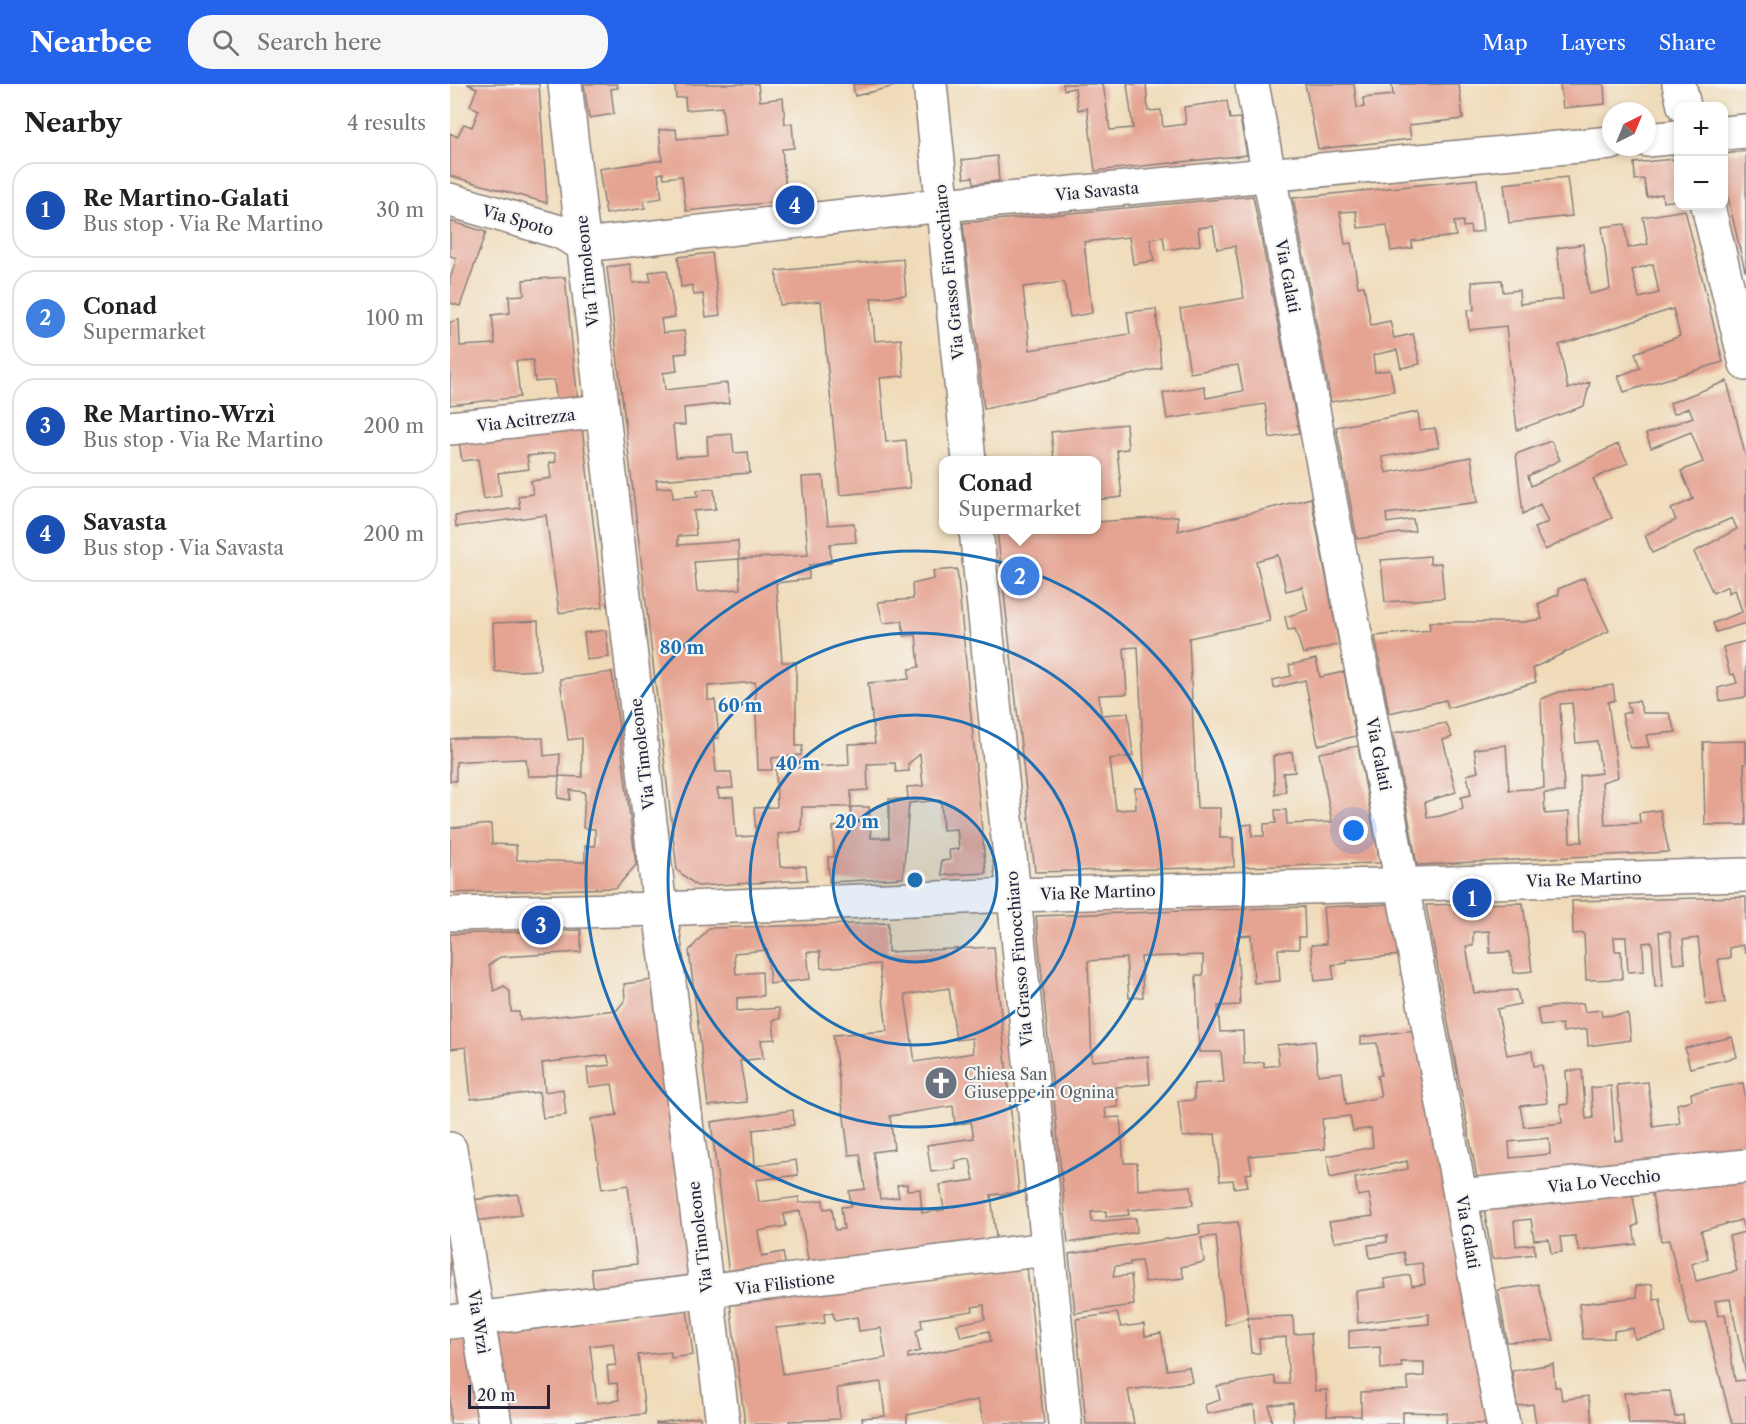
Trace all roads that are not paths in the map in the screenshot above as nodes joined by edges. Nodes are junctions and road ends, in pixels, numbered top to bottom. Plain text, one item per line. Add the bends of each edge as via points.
1 (565, 84) edge
2 (930, 84) edge
3 (1252, 84) edge
4 (1678, 84) edge
5 (1683, 102) edge
6 (1746, 131) edge
7 (1728, 133) edge
8 (1674, 137) edge
9 (1656, 139) edge
10 (1602, 144) edge
11 (1270, 176) junction
12 (450, 200) edge
13 (943, 205) junction
14 (1708, 210) edge
15 (584, 245) junction
16 (1746, 364) edge
17 (602, 411) junction
18 (450, 428) edge
19 (969, 456) edge
20 (976, 534) edge
21 (1746, 875) edge
22 (1403, 884) junction
23 (1014, 895) junction
24 (660, 909) junction
25 (450, 914) edge
26 (450, 1149) edge
27 (1746, 1166) edge
28 (1461, 1196) junction
29 (1047, 1250) junction
30 (707, 1292) junction
31 (464, 1321) edge
32 (495, 1424) edge
33 (723, 1424) edge
34 (1065, 1424) edge
35 (1503, 1424) edge

1 - 15 street, Via Timoleone
2 - 13 street, Via Grasso Finocchiaro
3 - 11 street, Via Galati
4 - 5 street
6 - 7 street
8 - 9 street
10 - 11 street, Via Savasta
11 - 13 street, Via Savasta
11 - 22 street, Via Galati
12 - 15 street, Via Spoto via 560,232
13 - 15 street, Via Savasta
13 - 19 street, Via Grasso Finocchiaro
14 - 16 street
15 - 17 street, Via Timoleone
17 - 18 street, Via Acitrezza
17 - 24 street, Via Timoleone
20 - 23 street, Via Grasso Finocchiaro
21 - 22 street, Via Re Martino
22 - 23 street, Via Re Martino
22 - 28 street, Via Galati
23 - 24 street, Via Re Martino
23 - 29 street, Via Grasso Finocchiaro
24 - 25 street, Via Re Martino
24 - 30 street, Via Timoleone
26 - 31 street, Via Wrzì
27 - 28 street, Via Lo Vecchio
28 - 35 street, Via Galati
29 - 30 street, Via Filistione
29 - 34 street, Via Grasso Finocchiaro
30 - 31 street, Via Filistione
30 - 33 street, Via Timoleone
31 - 32 street, Via Wrzì

